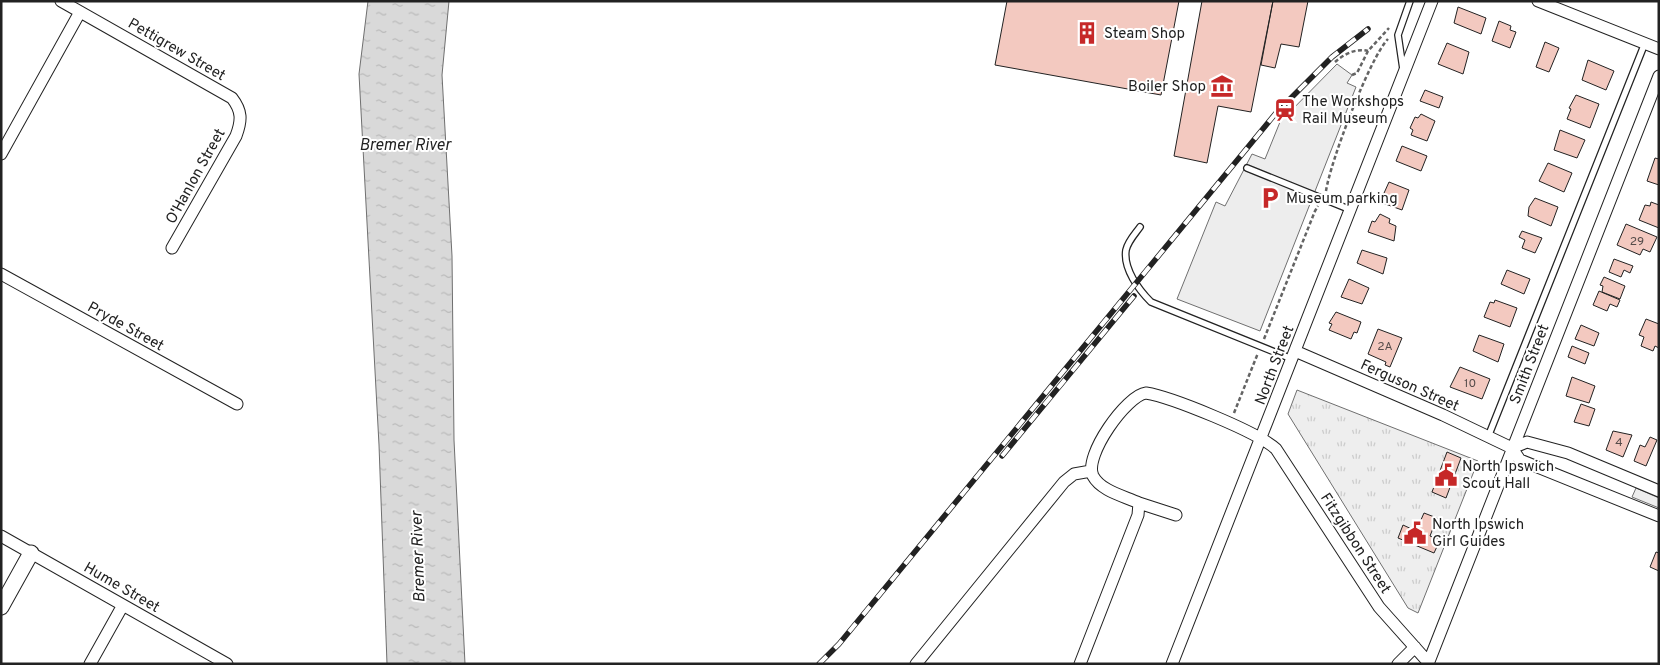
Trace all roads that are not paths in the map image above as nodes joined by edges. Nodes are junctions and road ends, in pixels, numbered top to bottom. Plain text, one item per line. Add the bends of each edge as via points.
1 (61, 1) edge
2 (1410, 1) edge
3 (1432, 1) edge
4 (1538, 1) edge
5 (80, 12) junction
6 (1645, 44) junction
7 (1659, 49) edge
8 (1403, 76) junction
9 (1659, 76) edge
10 (242, 117) joint
11 (1, 154) edge
12 (1247, 168) dead end
13 (1352, 210) junction
14 (1140, 227) dead end
15 (172, 248) dead end
16 (1, 274) edge
17 (1293, 355) junction
18 (236, 404) dead end
19 (1488, 437) junction
20 (1262, 439) junction
21 (1512, 448) junction
22 (1091, 471) junction
23 (1659, 491) edge
24 (1138, 502) junction
25 (1176, 515) dead end
26 (1659, 516) edge
27 (1, 536) edge
28 (31, 553) junction
29 (123, 605) junction
30 (1, 607) edge
31 (1415, 647) junction
32 (209, 660) edge
33 (1431, 662) edge
34 (90, 664) edge
35 (227, 664) edge
36 (916, 664) edge
37 (1080, 664) edge
38 (1172, 664) edge
39 (1398, 664) edge

1 - 5 street, Pettigrew Street
2 - 8 lane, North Street via 1398,35
3 - 8 street, North Street
4 - 6 street
5 - 10 street, Pettigrew Street via 232,98
5 - 11 street
6 - 7 street
6 - 19 lane, Smith Street
8 - 13 street, North Street
9 - 21 street, Smith Street
10 - 15 street, O'Hanlon Street via 236,136
12 - 13 lane
13 - 17 street, North Street
14 - 17 lane via 1126,250 1126,261 1148,298 1159,306
16 - 18 street, Pryde Street
17 - 19 street, Ferguson Street
17 - 20 street, North Street
19 - 21 street, Ferguson Street
20 - 22 street, Fitzgibbon Street via 1152,394 1141,394 1129,403 1103,435
20 - 31 street, Fitzgibbon Street via 1282,456 1379,607
20 - 38 street, North Street
21 - 23 street via 1527,442 1568,453
21 - 26 street, Ferguson Street via 1520,460
21 - 33 street, Smith Street
22 - 24 street via 1099,484
22 - 36 street via 1074,474 1064,482
24 - 25 street
24 - 37 street via 1137,522
27 - 28 street, Hume Street
28 - 29 street, Hume Street
28 - 30 street
29 - 32 street, Hume Street
29 - 34 street
31 - 33 street, Fitzgibbon Street
31 - 39 street
32 - 35 street, Hume Street

